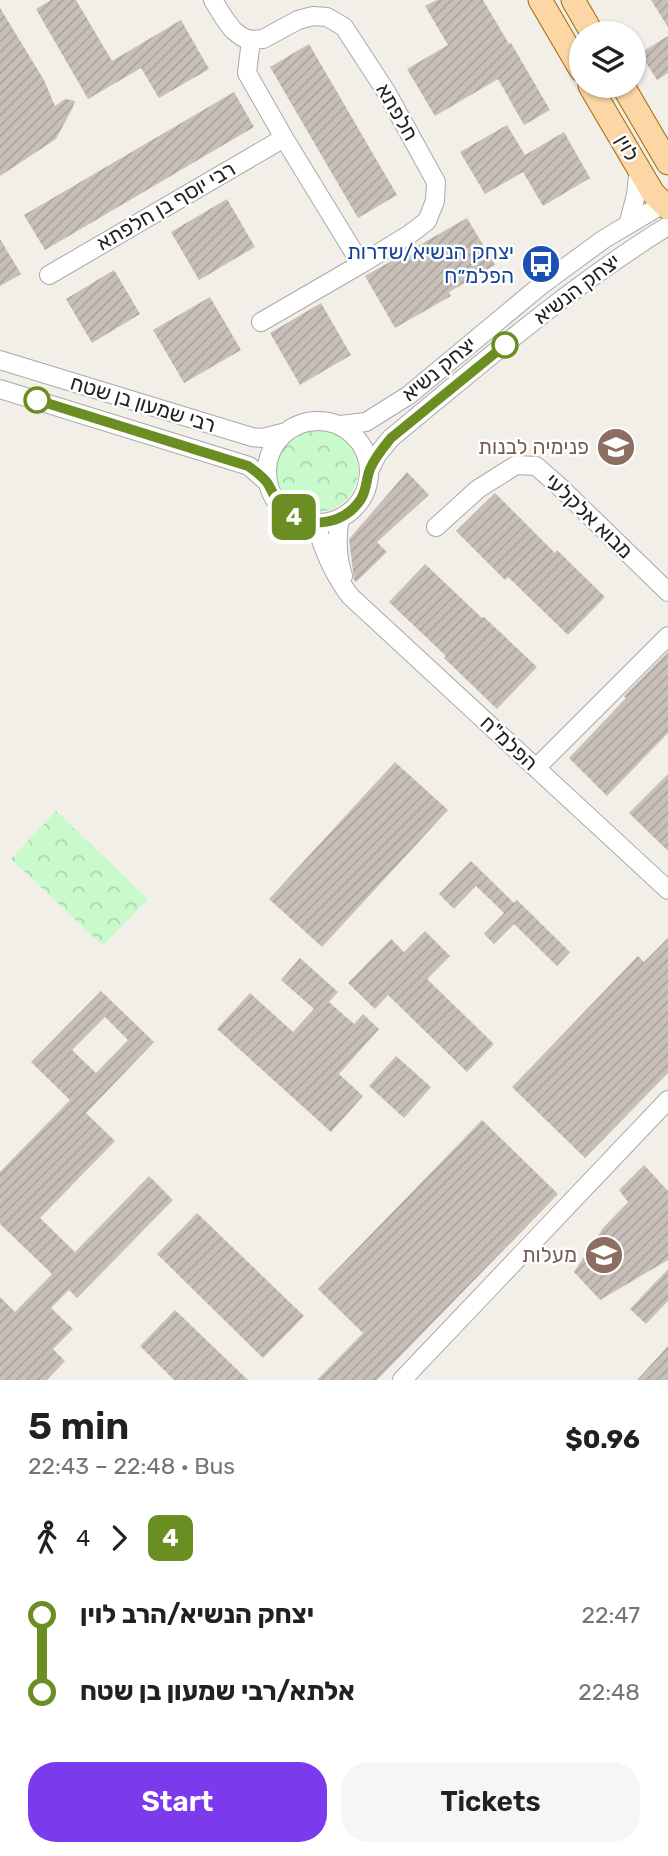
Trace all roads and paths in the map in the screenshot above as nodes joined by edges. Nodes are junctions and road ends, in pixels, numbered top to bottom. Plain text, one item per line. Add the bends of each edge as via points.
1 (213, 0) edge
2 (540, 0) edge
3 (572, 0) edge
4 (585, 21) edge
5 (251, 40) junction
6 (569, 50) edge
7 (597, 98) edge
8 (630, 98) edge
9 (284, 138) junction
10 (667, 159) edge
11 (639, 168) junction
12 (667, 210) edge
13 (628, 225) junction
14 (361, 264) junction
15 (49, 275) dead end
16 (261, 322) dead end
17 (0, 360) edge
18 (0, 389) edge
19 (340, 425) junction
20 (286, 432) junction
21 (369, 471) junction
22 (268, 483) junction
23 (340, 518) junction
24 (316, 523) junction
25 (436, 527) dead end
26 (668, 592) edge
27 (350, 596) junction
28 (668, 636) edge
29 (536, 768) junction
30 (668, 890) edge
31 (668, 1100) edge
32 (402, 1380) edge

1 - 5 street via 233,30
2 - 6 main road
3 - 4 main road
5 - 9 street via 247,73
5 - 14 street, חלפתא via 313,16 327,17 344,27 436,182 427,221
7 - 11 main road, לוין
8 - 10 main road
9 - 14 street
9 - 15 street, רבי יוסף בן חלפתא
11 - 12 main road, לוין
11 - 13 street
12 - 13 street, יצחק נשיא
12 - 21 street, יצחק הנשיא via 627,251 391,438
13 - 19 street, יצחק נשיא via 540,286 409,395 366,422
14 - 16 street
17 - 20 street, רבי שמעון בן שטח via 252,437
18 - 22 street via 248,466
19 - 20 street via 312,421
19 - 21 street via 361,444
20 - 22 street via 270,455
21 - 23 street via 361,499
22 - 24 street via 286,512
23 - 24 street
23 - 27 street via 337,545
24 - 27 street, הפלמ"ח via 330,566
25 - 26 street, מבוא אלקלעי via 478,489 516,465 536,466
27 - 29 street, הפלמ"ח
28 - 29 street
29 - 30 street, הפלמ"ח
31 - 32 street

